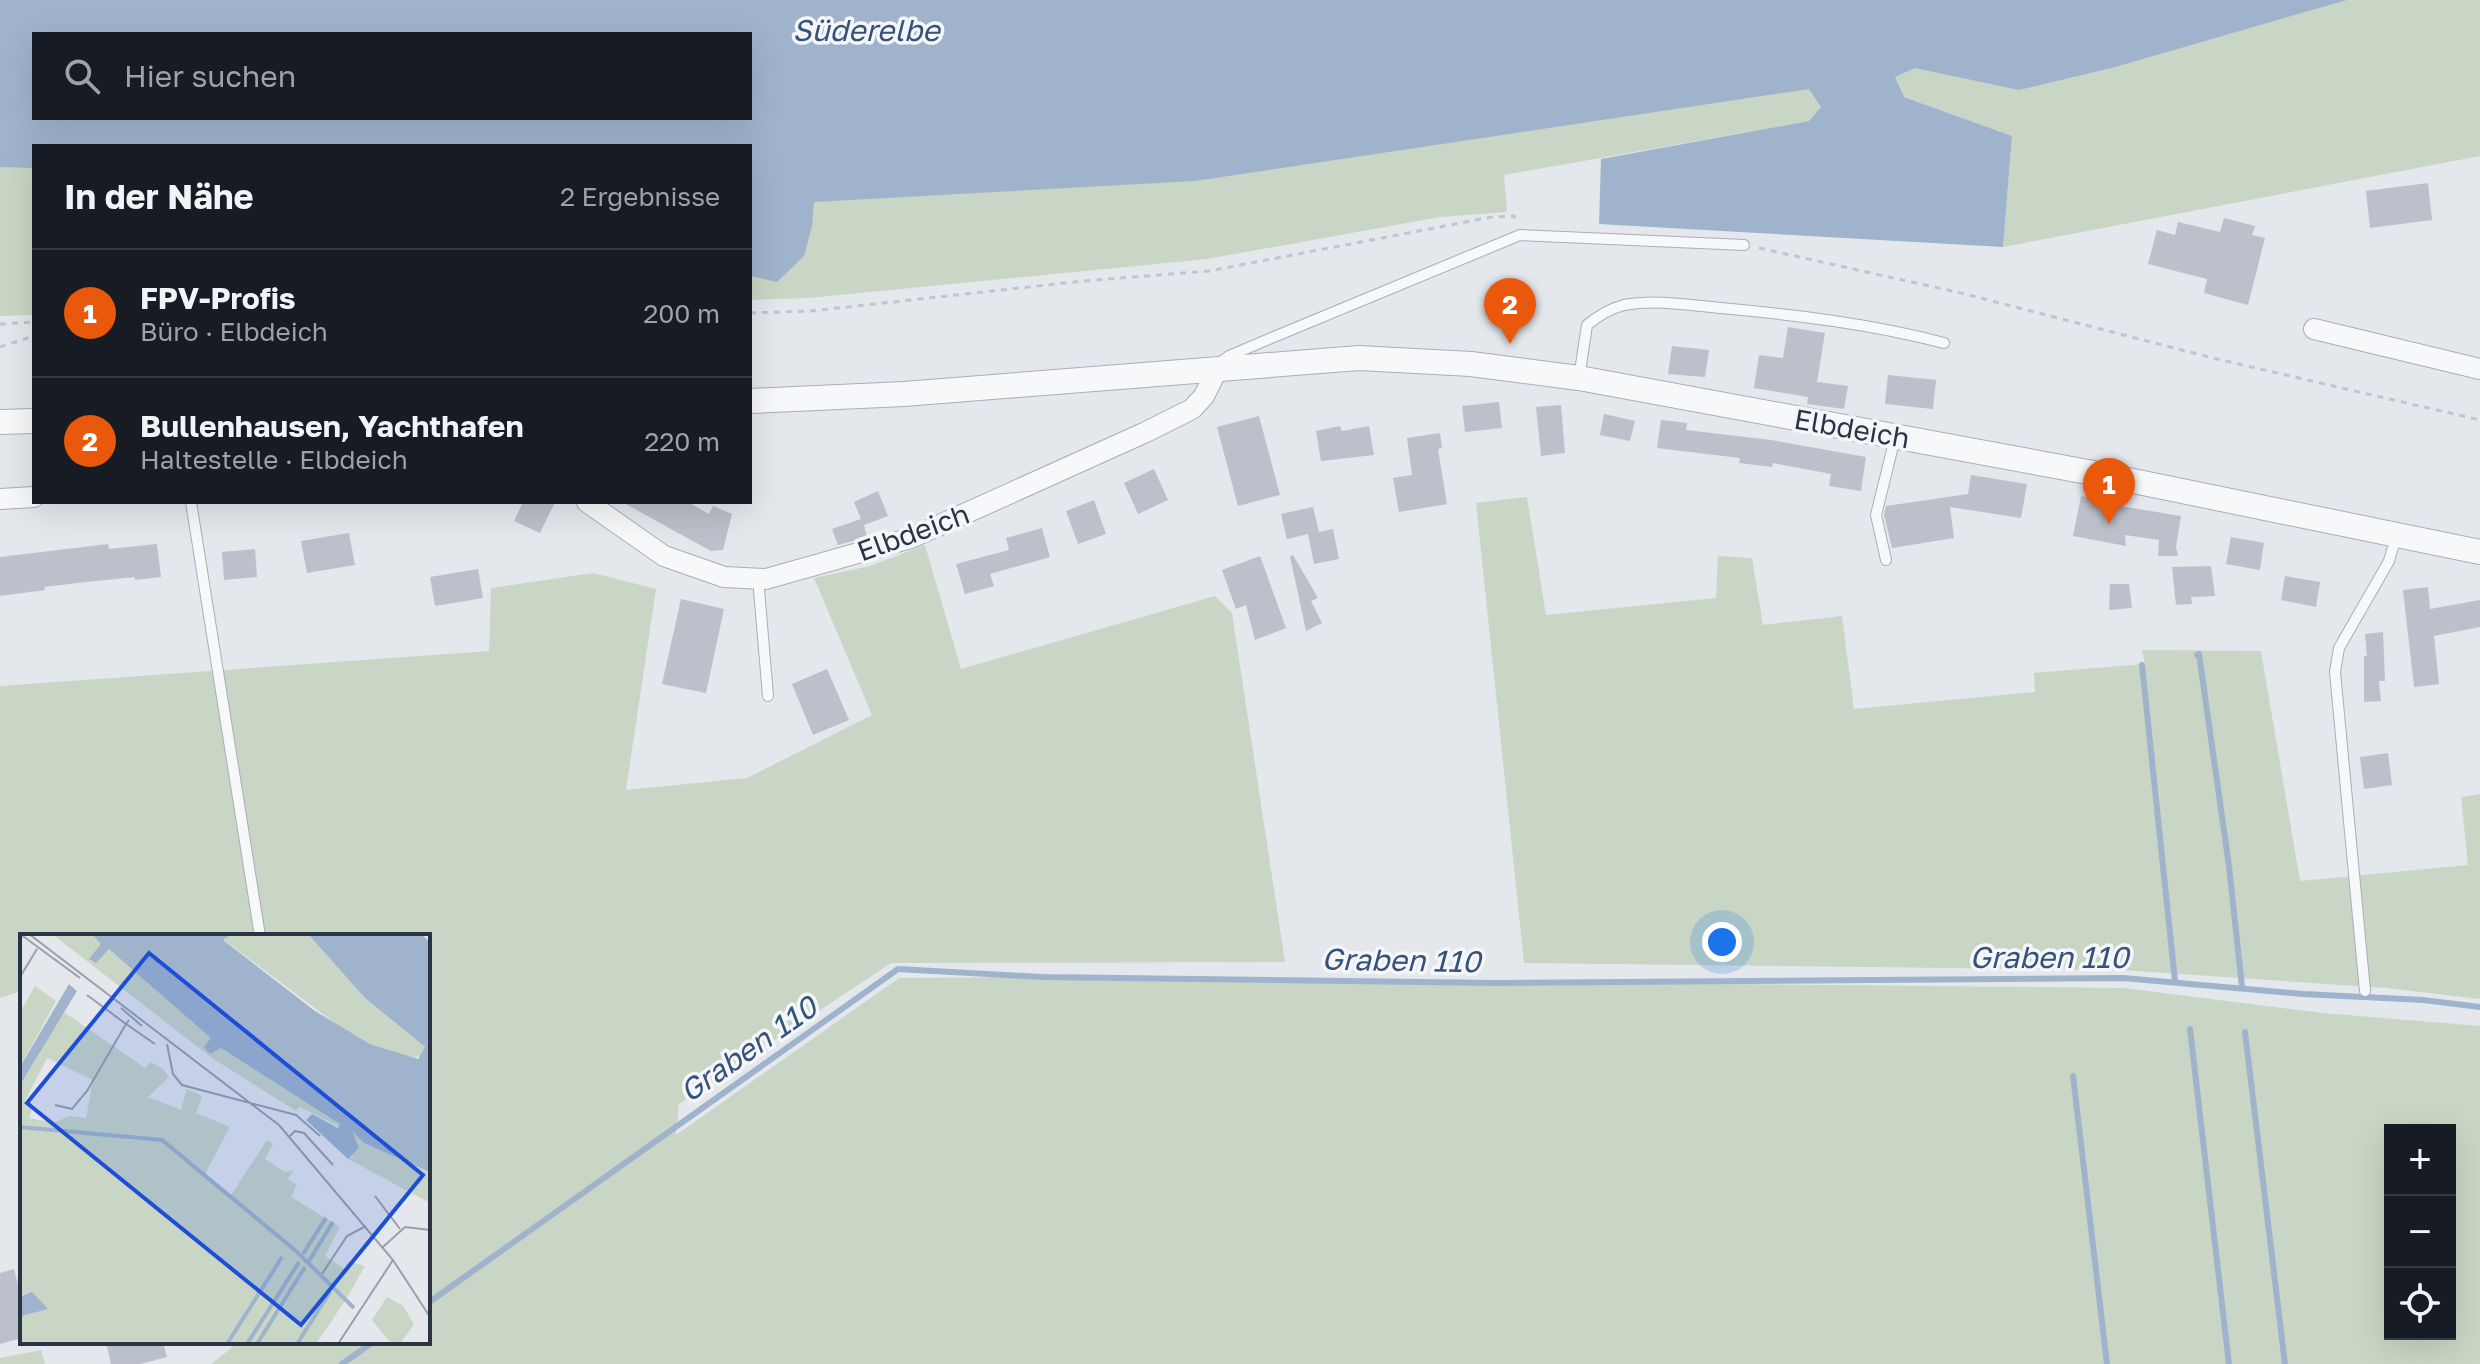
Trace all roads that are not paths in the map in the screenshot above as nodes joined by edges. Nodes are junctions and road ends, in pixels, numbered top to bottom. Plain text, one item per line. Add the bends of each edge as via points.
1 (1744, 245) road end
2 (2314, 329) dead end
3 (1944, 343) dead end
4 (1218, 368) junction
5 (2480, 369) edge
6 (1579, 378) junction
7 (752, 401) edge
8 (32, 421) edge
9 (0, 422) edge
10 (1896, 436) junction
11 (32, 497) edge
12 (0, 499) edge
13 (191, 504) edge
14 (590, 504) edge
15 (2396, 535) junction
16 (2480, 552) edge
17 (1886, 560) dead end
18 (758, 578) junction
19 (768, 696) dead end
20 (260, 934) edge
21 (2365, 991) dead end

1 - 4 lane via 1520,235 1229,356
2 - 5 street
3 - 6 lane via 1770,312 1634,304 1602,313 1587,325
4 - 6 street, Elbdeich via 1359,358 1471,364
4 - 7 street, Elbdeich
4 - 18 street, Elbdeich via 1192,409 1146,432 911,538
6 - 10 street, Elbdeich
8 - 9 street
10 - 15 street, Elbdeich
10 - 17 lane via 1876,515
11 - 12 street
13 - 20 lane
14 - 18 street, Elbdeich via 664,556 724,577
15 - 16 street, Elbdeich
15 - 21 lane via 2389,561 2339,648 2335,672
18 - 19 lane

